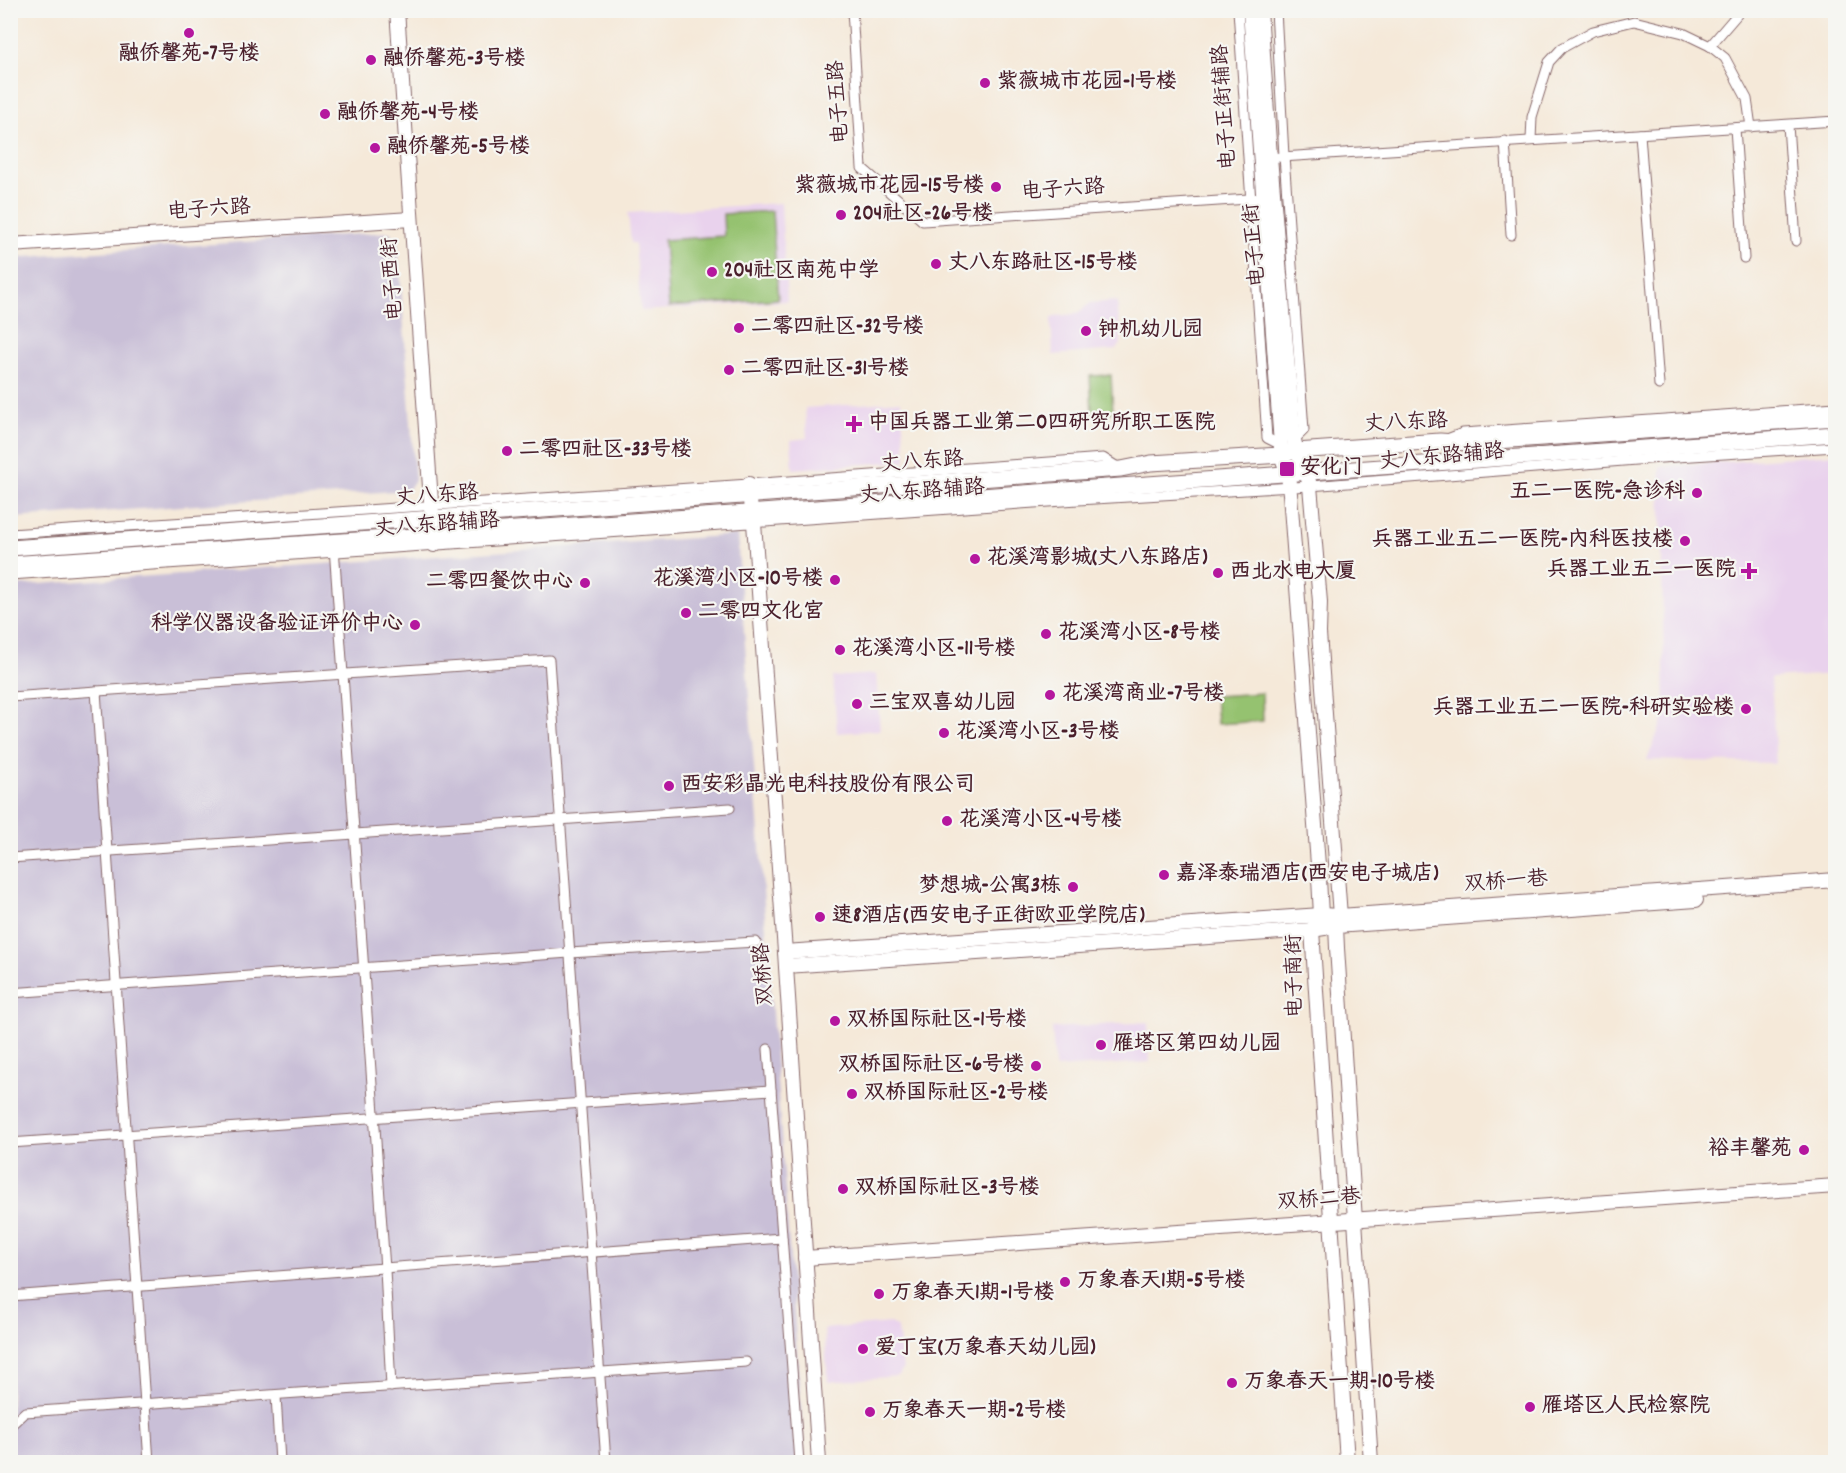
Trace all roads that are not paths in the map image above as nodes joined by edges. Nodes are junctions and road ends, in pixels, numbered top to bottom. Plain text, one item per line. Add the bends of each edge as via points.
1 (397, 10) edge
2 (852, 10) edge
3 (1238, 10) edge
4 (1250, 10) edge
5 (1260, 10) edge
6 (1276, 10) edge
7 (1633, 10) edge
8 (1741, 10) edge
9 (1634, 21) junction
10 (1710, 46) junction
11 (1836, 121) edge
12 (1788, 125) junction
13 (1751, 127) junction
14 (1734, 128) junction
15 (1640, 134) junction
16 (1531, 140) junction
17 (1505, 141) junction
18 (1271, 157) junction
19 (880, 183) joint
20 (1257, 199) junction
21 (411, 219) junction
22 (1511, 235) dead end
23 (1796, 241) dead end
24 (10, 245) edge
25 (1744, 258) dead end
26 (1659, 385) dead end
27 (1836, 407) edge
28 (1836, 418) edge
29 (1836, 434) edge
30 (1440, 441) junction
31 (1768, 445) junction
32 (1836, 447) edge
33 (1288, 448) junction
34 (1309, 479) junction
35 (1288, 481) junction
36 (750, 490) junction
37 (431, 511) junction
38 (753, 518) junction
39 (10, 534) edge
40 (433, 539) junction
41 (334, 546) junction
42 (10, 548) edge
43 (10, 564) edge
44 (10, 574) edge
45 (343, 674) junction
46 (96, 691) junction
47 (10, 697) edge
48 (730, 808) dead end
49 (560, 819) junction
50 (354, 834) junction
51 (107, 851) junction
52 (10, 858) edge
53 (1836, 880) edge
54 (1836, 890) edge
55 (1321, 915) junction
56 (1338, 921) junction
57 (1312, 930) junction
58 (756, 942) dead end
59 (569, 953) junction
60 (786, 959) junction
61 (364, 968) junction
62 (117, 986) junction
63 (10, 993) edge
64 (768, 1049) dead end
65 (771, 1089) junction
66 (581, 1102) junction
67 (374, 1117) junction
68 (127, 1135) junction
69 (10, 1143) edge
70 (1836, 1186) edge
71 (1355, 1219) junction
72 (1331, 1221) junction
73 (782, 1238) junction
74 (592, 1253) junction
75 (805, 1258) junction
76 (385, 1269) junction
77 (137, 1287) junction
78 (10, 1296) edge
79 (746, 1362) dead end
80 (599, 1371) junction
81 (391, 1388) junction
82 (276, 1396) junction
83 (145, 1405) junction
84 (10, 1426) edge
85 (149, 1462) edge
86 (280, 1462) edge
87 (606, 1462) edge
88 (799, 1462) edge
89 (819, 1462) edge
90 (1347, 1462) edge
91 (1371, 1462) edge

1 - 21 street, 电子西街
2 - 19 street, 电子五路 via 862,168
3 - 20 street, 电子正街辅路
4 - 18 street, 电子正街
5 - 18 street, 电子正街
6 - 18 street
7 - 9 street
8 - 10 street
9 - 10 street via 1683,33
9 - 16 street via 1593,31 1562,48 1549,62 1534,109
10 - 13 street via 1725,58 1736,77 1747,99
11 - 12 street
12 - 13 street
12 - 23 street
13 - 14 street
14 - 15 street
14 - 25 street
15 - 16 street
15 - 26 street
16 - 17 street
17 - 18 street
17 - 22 street
18 - 20 street, 电子正街
18 - 33 street, 电子正街
19 - 20 street, 电子六路 via 923,221
20 - 33 street, 电子正街
21 - 24 street, 电子六路
21 - 37 street, 电子西街
27 - 30 street, 丈八东路辅路 via 1463,433
28 - 30 main road, 丈八东路 via 1468,443
29 - 31 main road, 丈八东路
30 - 33 main road, 丈八东路
31 - 32 street
31 - 34 main road, 丈八东路
33 - 34 street, 电子正街
33 - 35 street, 电子南街
33 - 36 main road, 丈八东路 via 1121,469 1037,469
34 - 35 main road, 丈八东路
34 - 56 street, 电子南街
35 - 38 main road, 丈八东路
35 - 55 street, 电子南街
36 - 37 main road, 丈八东路
36 - 38 street, 双桥路
37 - 39 street, 丈八东路辅路
37 - 40 street, 电子西街
37 - 42 main road, 丈八东路
38 - 40 main road, 丈八东路
38 - 60 street, 双桥路
40 - 41 main road, 丈八东路
41 - 43 main road, 丈八东路
41 - 44 street
41 - 45 street
45 - 46 street
45 - 49 street via 549,660
45 - 50 street
46 - 47 street
46 - 51 street
48 - 49 street
49 - 50 street
49 - 59 street
50 - 51 street
50 - 61 street
51 - 52 street
51 - 62 street
53 - 56 street, 双桥一巷
54 - 56 street, 双桥一巷
55 - 56 street, 双桥一巷
55 - 57 street, 电子南街
55 - 60 street, 双桥一巷
56 - 57 street, 双桥一巷
56 - 71 street, 电子南街
57 - 60 street, 双桥一巷
57 - 72 street, 电子南街
58 - 59 street
59 - 61 street
59 - 66 street
60 - 75 street, 双桥路
61 - 62 street
61 - 67 street
62 - 63 street
62 - 68 street
64 - 65 street
65 - 66 street
65 - 73 street
66 - 67 street
66 - 74 street
67 - 68 street
67 - 76 street
68 - 69 street
68 - 77 street
70 - 71 street, 双桥二巷
71 - 72 street, 双桥二巷
71 - 91 street, 电子南街
72 - 75 street, 双桥二巷
72 - 90 street, 电子南街
73 - 74 street
73 - 88 street
74 - 76 street
74 - 80 street
75 - 89 street, 双桥路
76 - 77 street
76 - 81 street
77 - 78 street
77 - 83 street
79 - 80 street
80 - 81 street
80 - 87 street
81 - 82 street
82 - 83 street
82 - 86 street
83 - 84 street via 26,1412
83 - 85 street

